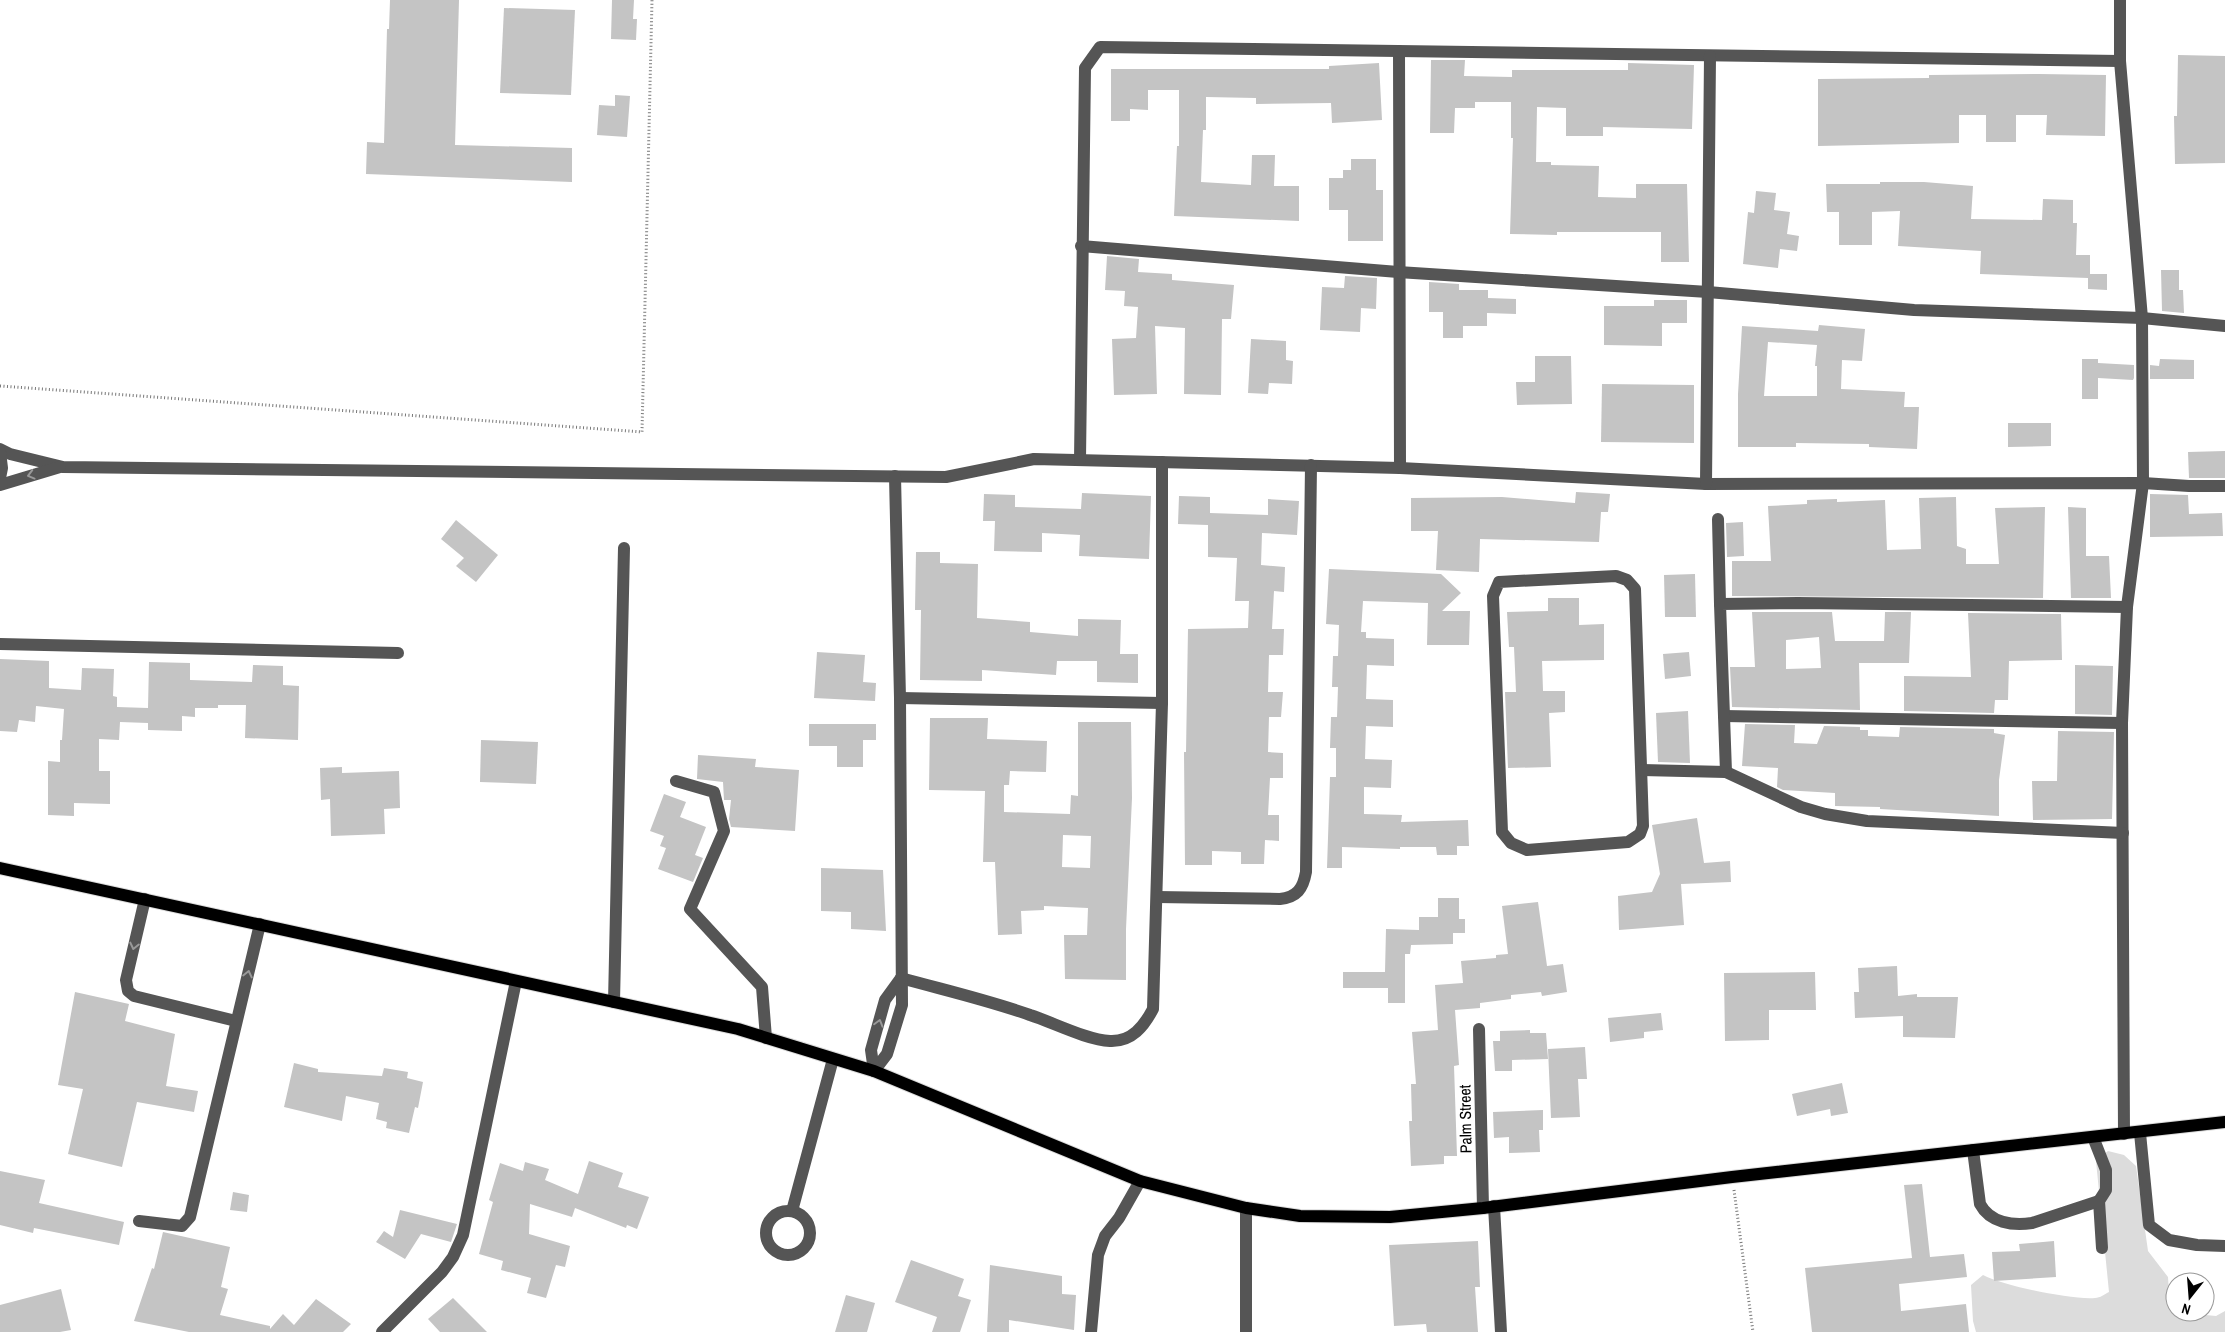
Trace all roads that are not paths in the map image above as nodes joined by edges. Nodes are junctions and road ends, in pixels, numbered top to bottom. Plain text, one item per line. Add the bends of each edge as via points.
1 (2120, 0) edge
2 (1399, 51) junction
3 (1710, 56) junction
4 (2120, 61) junction
5 (1081, 246) junction
6 (1398, 272) junction
7 (1708, 292) junction
8 (2142, 318) junction
9 (2225, 326) edge
10 (0, 451) edge
11 (1080, 460) junction
12 (1162, 462) junction
13 (1311, 465) junction
14 (63, 467) junction
15 (1400, 468) junction
16 (895, 476) junction
17 (0, 478) edge
18 (2143, 483) junction
19 (0, 484) edge
20 (1706, 484) junction
21 (2225, 486) edge
22 (1718, 519) dead end
23 (624, 548) dead end
24 (1720, 604) junction
25 (2127, 607) junction
26 (0, 644) edge
27 (398, 653) dead end
28 (900, 698) junction
29 (1162, 704) junction
30 (1724, 716) junction
31 (2122, 723) junction
32 (1642, 770) junction
33 (1726, 772) junction
34 (676, 781) dead end
35 (2123, 833) junction
36 (0, 868) edge
37 (1157, 897) junction
38 (145, 899) junction
39 (260, 924) junction
40 (901, 978) junction
41 (516, 981) junction
42 (614, 1002) junction
43 (236, 1021) junction
44 (1478, 1029) dead end
45 (766, 1038) junction
46 (833, 1058) junction
47 (874, 1071) junction
48 (2225, 1122) edge
49 (2140, 1133) junction
50 (2124, 1134) junction
51 (2094, 1137) junction
52 (1973, 1150) junction
53 (1140, 1182) junction
54 (2099, 1201) junction
55 (1489, 1207) junction
56 (1246, 1208) junction
57 (792, 1210) dead end
58 (139, 1221) dead end
59 (2225, 1246) edge
60 (2102, 1248) dead end
61 (382, 1332) edge
62 (1092, 1332) edge
63 (1246, 1332) edge
64 (1501, 1332) edge

1 - 4 street
2 - 3 street
2 - 5 street via 1100,47 1085,68
2 - 6 street
3 - 4 street
3 - 7 street
4 - 8 street
5 - 6 street
5 - 11 street
6 - 7 street
6 - 15 street
7 - 8 street via 1914,310
7 - 20 street
8 - 9 street
8 - 18 street
10 - 14 street
10 - 17 street
11 - 12 street
11 - 16 street via 1034,459 946,477
12 - 13 street
12 - 29 street
13 - 15 street
13 - 37 street via 1304,884 1290,898 1280,899
14 - 16 street
14 -> 19 street
15 - 20 street
16 - 28 street
18 - 20 street
18 - 21 street
18 - 25 street
22 - 24 street
23 - 42 street
24 - 25 street
24 - 30 street
25 - 31 street
26 - 27 street
28 - 29 street
28 - 40 street
29 - 37 street
30 - 31 street
30 - 33 street
31 - 35 street
32 - 32 street via 1643,826 1640,834 1628,842 1526,850 1510,843 1502,832 1493,596 1499,582 1616,576 1627,580 1635,589
32 - 33 street
33 - 35 street via 1801,807 1825,814 1859,819
34 - 45 street via 714,792 724,832 690,909 762,986
35 - 50 street
36 - 38 main road
37 - 40 street via 1153,1009 1144,1026 1131,1036 1111,1041 1093,1038 1028,1014
38 - 39 main road
38 -> 43 street via 126,980 128,991 134,996
39 - 41 main road
43 -> 39 street
40 - 47 street via 902,1005 887,1054
41 - 42 main road
41 - 61 street via 464,1235 454,1257 442,1272
42 - 45 main road
43 - 58 street via 190,1217 182,1226
44 - 55 street, Palm Street
45 - 46 main road
46 - 47 main road
46 - 57 street
47 - 53 main road
48 - 49 main road
49 - 50 main road
49 - 59 street via 2149,1225 2169,1240
50 - 51 main road
51 - 52 main road
51 - 54 street via 2106,1170 2106,1190
52 - 54 street via 1980,1204 1984,1212 2006,1223 2026,1224
52 - 55 main road
53 - 56 main road
53 - 62 street via 1105,1236 1098,1255
54 - 60 street
55 - 56 main road via 1390,1217 1300,1216
55 - 64 street, Palm Street
56 - 63 street

